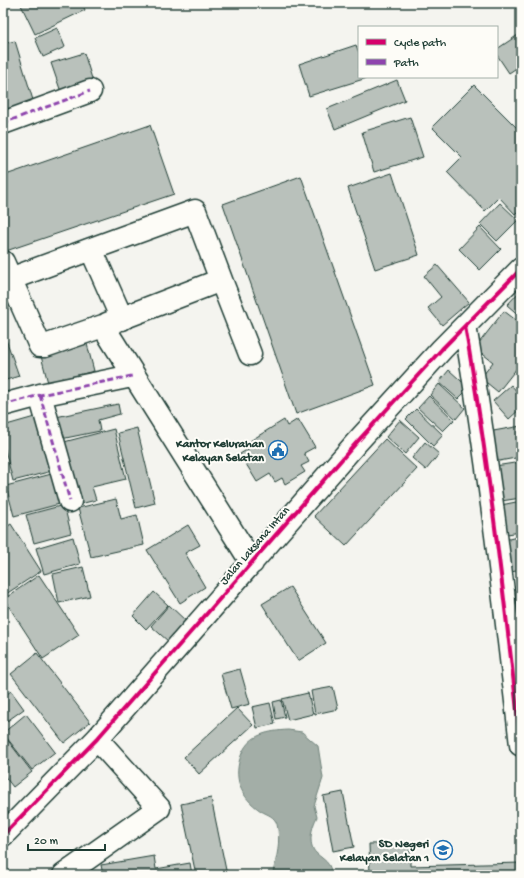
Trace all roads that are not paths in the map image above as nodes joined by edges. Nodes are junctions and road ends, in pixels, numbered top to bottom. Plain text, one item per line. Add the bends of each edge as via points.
1 (90, 91) dead end
2 (51, 120) dead end
3 (3, 123) edge
4 (3, 138) edge
5 (91, 249) junction
6 (521, 269) edge
7 (7, 270) edge
8 (221, 280) junction
9 (112, 322) junction
10 (465, 326) junction
11 (250, 354) dead end
12 (132, 376) junction
13 (40, 395) junction
14 (3, 405) edge
15 (70, 501) dead end
16 (252, 563) junction
17 (514, 614) edge
18 (97, 739) junction
19 (521, 745) edge
20 (3, 835) edge
21 (64, 875) edge

1 - 3 street
2 - 4 street
5 - 7 street
5 - 8 street via 195,211
5 - 9 street
6 - 10 street, Jalan Laksana Intan
7 - 9 street via 40,346
8 - 9 street
8 - 11 street
9 - 12 street
10 - 16 street, Jalan Laksana Intan via 357,442
10 - 17 street
12 - 13 street
12 - 16 street
13 - 14 street
13 - 15 street
16 - 18 street, Jalan Laksana Intan
17 - 19 street
18 - 20 street, Jalan Laksana Intan
18 - 21 street via 159,808

